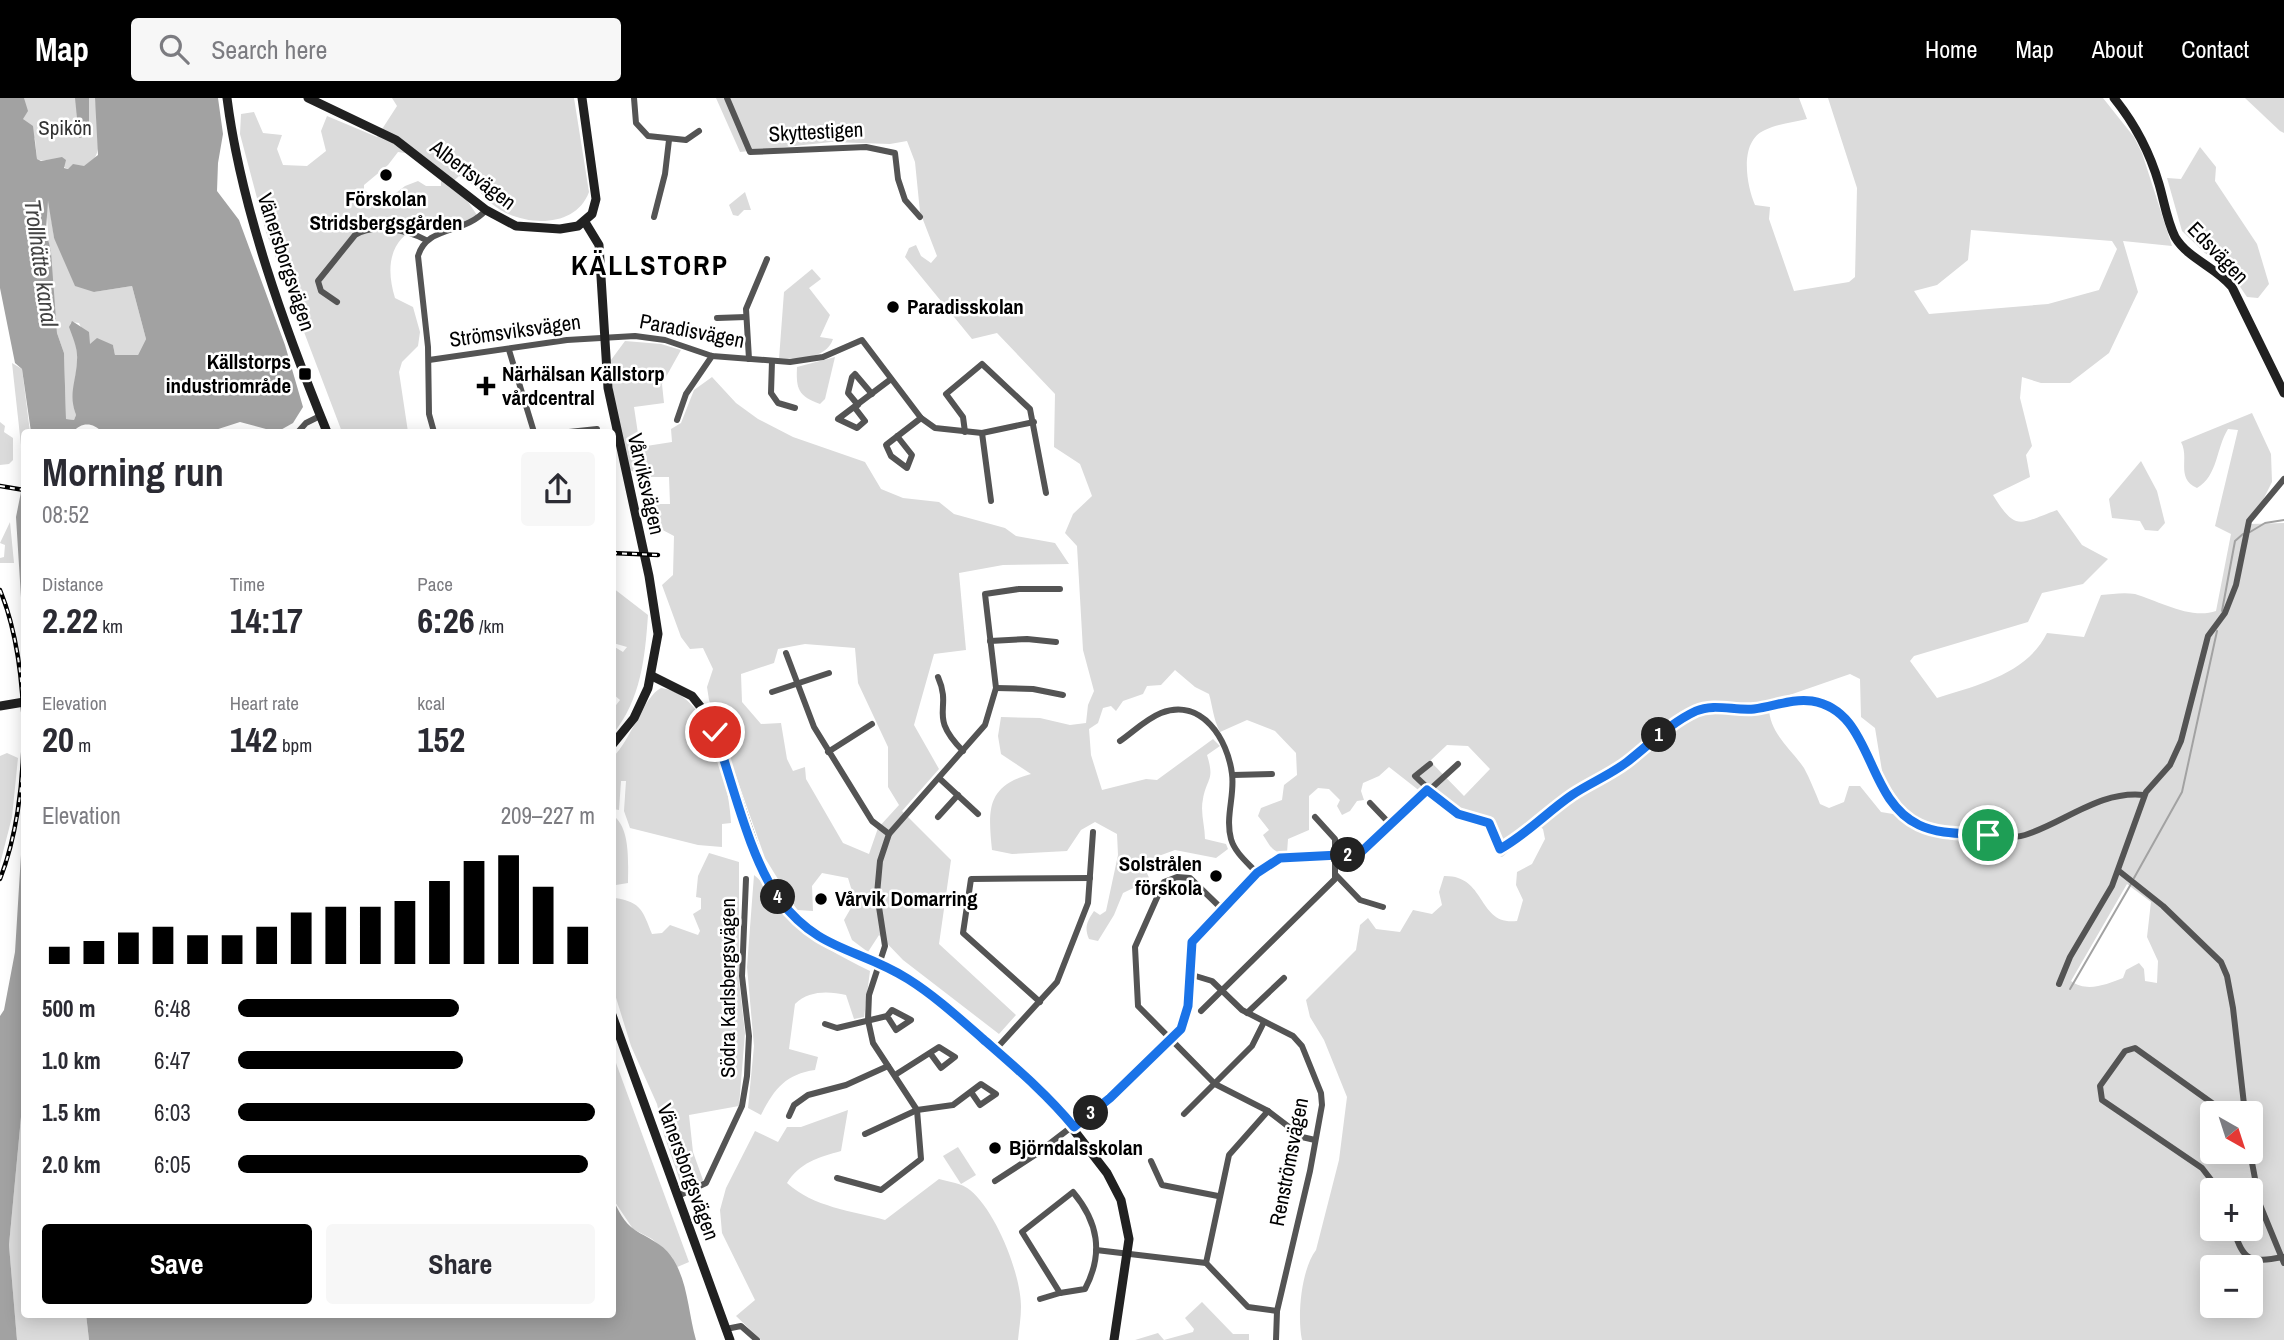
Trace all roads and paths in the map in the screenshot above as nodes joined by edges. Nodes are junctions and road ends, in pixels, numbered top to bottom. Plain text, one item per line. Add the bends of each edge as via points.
1 (227, 98) edge
2 (307, 98) edge
3 (582, 98) edge
4 (634, 98) edge
5 (727, 98) edge
6 (2114, 98) edge
7 (699, 131) dead end
8 (669, 140) junction
9 (486, 210) junction
10 (654, 217) dead end
11 (920, 217) dead end
12 (585, 222) junction
13 (426, 240) junction
14 (767, 258) dead end
15 (337, 302) dead end
16 (746, 317) junction
17 (718, 318) dead end
18 (606, 337) junction
19 (509, 350) junction
20 (712, 356) junction
21 (749, 359) junction
22 (429, 360) junction
23 (772, 361) junction
24 (891, 379) junction
25 (2284, 393) edge
26 (872, 394) junction
27 (795, 408) dead end
28 (320, 416) junction
29 (921, 418) junction
30 (677, 421) dead end
31 (1034, 422) junction
32 (300, 429) edge
33 (326, 429) edge
34 (433, 429) edge
35 (533, 429) edge
36 (965, 432) junction
37 (982, 433) junction
38 (897, 436) junction
39 (2284, 479) edge
40 (1046, 493) dead end
41 (991, 501) dead end
42 (1060, 589) dead end
43 (990, 641) junction
44 (1056, 642) dead end
45 (786, 653) dead end
46 (829, 673) dead end
47 (652, 676) junction
48 (938, 677) dead end
49 (798, 681) junction
50 (996, 688) junction
51 (772, 692) dead end
52 (1063, 695) dead end
53 (872, 724) dead end
54 (616, 739) edge
55 (1120, 741) dead end
56 (963, 751) junction
57 (828, 752) junction
58 (1430, 764) dead end
59 (1458, 764) dead end
60 (1272, 774) dead end
61 (1233, 775) junction
62 (939, 778) junction
63 (1427, 790) junction
64 (958, 795) junction
65 (2144, 795) junction
66 (1370, 803) dead end
67 (978, 814) dead end
68 (938, 817) dead end
69 (1315, 817) dead end
70 (1391, 825) junction
71 (1093, 832) dead end
72 (889, 834) junction
73 (1335, 856) junction
74 (2119, 871) junction
75 (1257, 873) junction
76 (1336, 875) junction
77 (1090, 878) junction
78 (746, 879) dead end
79 (1383, 906) dead end
80 (1222, 909) junction
81 (879, 965) junction
82 (1189, 974) junction
83 (1284, 978) dead end
84 (2059, 984) dead end
85 (1222, 990) junction
86 (1040, 1002) junction
87 (1201, 1011) dead end
88 (1247, 1013) junction
89 (887, 1016) dead end
90 (868, 1020) junction
91 (1264, 1022) junction
92 (825, 1024) dead end
93 (616, 1026) edge
94 (1171, 1039) junction
95 (995, 1050) junction
96 (930, 1053) dead end
97 (888, 1066) junction
98 (895, 1075) junction
99 (1215, 1084) junction
100 (971, 1091) dead end
101 (2209, 1101) edge
102 (2244, 1101) edge
103 (916, 1110) junction
104 (1268, 1111) junction
105 (1184, 1114) dead end
106 (789, 1116) dead end
107 (1074, 1127) junction
108 (865, 1134) dead end
109 (1315, 1140) junction
110 (1151, 1161) dead end
111 (2252, 1164) edge
112 (837, 1178) dead end
113 (2210, 1178) edge
114 (995, 1181) dead end
115 (678, 1196) junction
116 (1218, 1196) junction
117 (2238, 1241) edge
118 (1096, 1250) junction
119 (1129, 1254) junction
120 (2283, 1259) edge
121 (1206, 1263) junction
122 (1060, 1293) junction
123 (1040, 1299) dead end
124 (1277, 1311) junction
125 (726, 1329) junction
126 (730, 1340) edge
127 (757, 1340) edge
128 (1114, 1340) edge
129 (1276, 1340) edge

1 - 28 street, Vänersborgsvägen via 235,156 253,223
2 - 9 street, Albertsvägen via 396,140
3 - 12 street via 596,200
4 - 8 street via 641,131
5 - 11 street, Skyttestigen via 750,152 866,147 895,152 905,200
6 - 25 street, Edsvägen via 2141,138 2175,237 2232,287
7 - 8 street via 693,139
8 - 10 street
9 - 12 street, Albertsvägen via 524,228 571,228
9 - 13 street via 471,224
12 - 18 street, Vårviksvägen via 598,245
13 - 15 street via 362,230 318,281 321,291
13 - 22 street, Strömsviksvägen via 417,262
14 - 16 street
16 - 17 street
16 - 21 street
18 - 19 street, Strömsviksvägen
18 - 20 street, Paradisvägen via 650,337
18 - 47 street, Vårviksvägen via 608,388 657,634
19 - 22 street, Strömsviksvägen
19 - 35 street
20 - 21 street, Paradisvägen
20 - 30 street via 687,394
21 - 23 street, Paradisvägen
22 - 34 street, Strömsviksvägen
23 - 24 street, Paradisvägen via 806,361 862,340
23 - 27 street, Paradisvägen via 771,393 778,403
24 - 26 street
24 - 29 street, Paradisvägen
26 - 26 street via 855,374 848,393 856,406
28 - 32 street
28 - 33 street, Vänersborgsvägen
29 - 36 street via 935,428
29 - 38 street
31 - 36 street via 1030,409 982,364 946,394 963,417
31 - 37 street
31 - 40 street
36 - 37 street
37 - 41 street
38 - 38 street via 886,445 891,456 907,468 912,456
39 - 65 street via 2249,521 2236,585 2204,647 2181,741 2170,765
42 - 43 street via 985,594
43 - 44 street
43 - 50 street
45 - 49 street
46 - 49 street
47 - 54 street, Vårviksvägen via 639,707
47 - 81 street via 692,696 711,720 762,868 779,898 810,932
48 - 56 street via 942,721
49 - 51 street
49 - 57 street via 805,708
50 - 52 street
50 - 56 street via 985,725
53 - 57 street
55 - 61 street via 1161,713 1191,713 1208,721 1222,738
56 - 62 street
57 - 72 street via 872,821
58 - 63 street via 1415,776
59 - 63 street
60 - 61 street
61 - 75 street via 1230,836
62 - 64 street
62 - 72 street
63 - 65 street via 1458,814 1489,823 1500,849 1696,711 1803,701 1833,709 1855,731 1890,802 1914,822 1934,830 2018,837 2083,807
63 - 70 street
64 - 67 street
64 - 68 street
65 - 74 street
66 - 70 street
69 - 73 street via 1332,835
70 - 73 street via 1359,854
71 - 77 street
72 - 81 street via 880,861 877,894 885,946
73 - 75 street via 1280,858
73 - 76 street
74 - 84 street
74 - 102 street via 2221,962 2233,1008
75 - 80 street
76 - 79 street via 1360,900
76 - 85 street
77 - 86 street via 1088,903 1057,982
77 - 86 street via 971,878 963,933
78 - 115 street, Södra Karlsbergsvägen via 742,976 749,1036 742,1107 706,1183
80 - 82 street via 1192,942
80 - 94 street via 1192,879 1167,880 1135,947 1138,1006
81 - 90 street via 869,995
81 - 95 street via 918,986
82 - 85 street, Renströmsvägen via 1212,981
82 - 94 street via 1184,1024
83 - 88 street
85 - 87 street
85 - 88 street, Renströmsvägen
86 - 95 street
88 - 91 street, Renströmsvägen
89 - 90 street
90 - 92 street via 837,1028
90 - 97 street via 873,1043
91 - 99 street via 1252,1046
91 - 109 street, Renströmsvägen via 1293,1036 1302,1046 1322,1099
93 - 115 street, Vänersborgsvägen
94 - 99 street
94 - 107 street
95 - 107 street
96 - 98 street
97 - 98 street
97 - 106 street via 846,1086 808,1095 794,1105
98 - 103 street
99 - 104 street
99 - 105 street
100 - 103 street via 953,1105
101 - 113 street via 2135,1048 2125,1051 2101,1086 2102,1100 2202,1168
103 - 108 street
103 - 112 street via 919,1164 881,1191
104 - 109 street via 1302,1137
104 - 116 street via 1229,1155
107 - 114 street
107 - 119 street via 1118,1194 1128,1224
109 - 124 street, Renströmsvägen
110 - 116 street via 1162,1185
111 - 120 street via 2260,1205
115 - 125 street, Vänersborgsvägen
116 - 121 street
117 - 120 street via 2249,1259
118 - 119 street
118 - 122 street via 1085,1289
118 - 122 street via 1089,1212 1073,1192 1022,1232
119 - 121 street
119 - 128 street
121 - 124 street via 1248,1307
122 - 123 street
124 - 129 street, Renströmsvägen
125 - 126 street, Vänersborgsvägen
125 - 127 street via 741,1326

